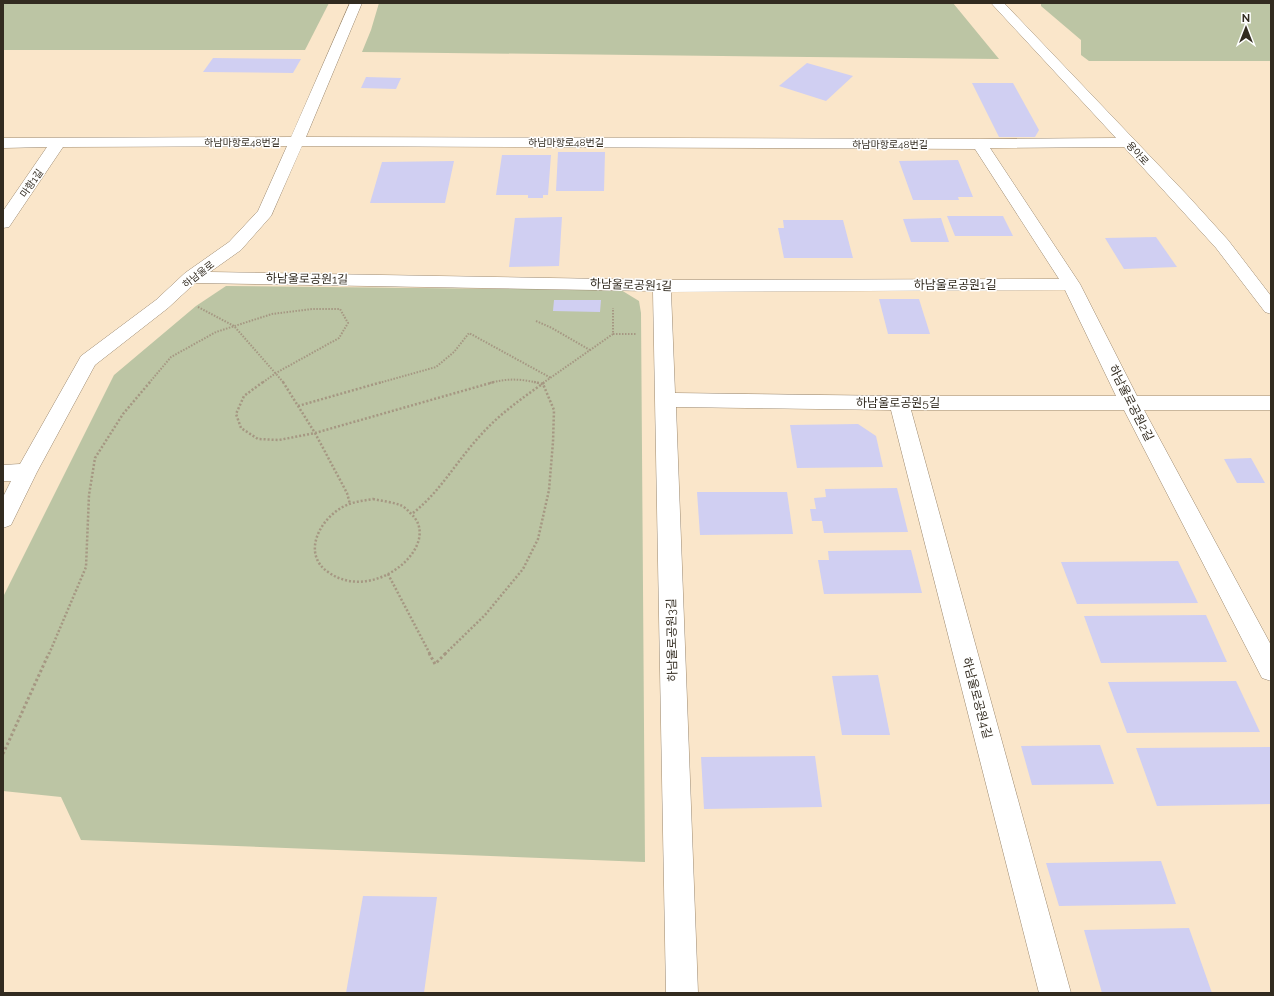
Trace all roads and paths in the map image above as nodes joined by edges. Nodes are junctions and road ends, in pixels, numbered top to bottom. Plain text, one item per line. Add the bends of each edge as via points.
1 (356, 3) edge
2 (997, 3) edge
3 (296, 142) junction
4 (1128, 142) junction
5 (3, 143) edge
6 (58, 143) junction
7 (980, 144) junction
8 (3, 223) edge
9 (191, 277) junction
10 (613, 284) junction
11 (1071, 284) junction
12 (662, 286) junction
13 (162, 304) junction
14 (1271, 308) edge
15 (536, 321) dead end
16 (234, 326) junction
17 (590, 350) junction
18 (276, 373) junction
19 (551, 378) junction
20 (542, 384) junction
21 (666, 400) junction
22 (899, 403) junction
23 (1130, 403) junction
24 (1271, 403) edge
25 (298, 406) junction
26 (315, 433) junction
27 (26, 472) junction
28 (3, 473) edge
29 (350, 504) junction
30 (413, 513) junction
31 (3, 519) edge
32 (388, 574) junction
33 (1271, 670) edge
34 (3, 754) edge
35 (682, 993) edge
36 (1055, 993) edge

1 - 3 street, 하남울로
2 - 4 street, 용아로
3 - 6 street, 하남마항로48번길
3 - 7 street, 하남마항로48번길
3 - 9 street, 하남울로 via 265,213 235,246
4 - 7 street, 하남마항로48번길
4 - 14 street, 용아로 via 1222,244
5 - 6 street, 하남마항로48번길
6 - 8 street, 마항1길
7 - 11 street, 하남울로공원2길
9 - 10 street, 하남울로공원1길
9 - 13 street, 하남울로
10 - 12 street, 하남울로공원1길
10 - 17 path via 613,334
11 - 12 street, 하남울로공원1길
11 - 23 street, 하남울로공원2길
12 - 21 street, 하남울로공원3길
13 - 16 path via 196,306
13 - 27 street, 하남울로 via 88,361
15 - 17 path
16 - 18 path
16 - 18 path via 272,314 312,309 340,309 348,323 339,338
16 - 34 path via 216,332 171,357 123,414 95,458 89,495 86,567
17 - 19 path
18 - 25 path
18 - 26 path via 244,396 236,414 241,428 258,439 279,440
19 - 20 path
19 - 25 path via 469,333 454,352 436,368
20 - 26 path via 520,379 501,380
20 - 30 path via 512,405 478,437 429,501
20 - 32 path via 554,410 549,490 538,539 518,575 485,615 435,664
21 - 22 street, 하남울로공원5길
21 - 35 street, 하남울로공원3길
22 - 23 street, 하남울로공원5길
22 - 36 street, 하남울로공원4길
23 - 24 street, 하남울로공원5길
23 - 33 street, 하남울로공원2길
25 - 26 path
26 - 29 path via 347,493
27 - 28 street
27 - 31 street, 하남울로
29 - 30 path via 373,499 389,500
29 - 32 path via 329,517 319,529 314,542 314,555 320,566 330,575 344,580 361,582
30 - 32 path via 419,524 420,536 416,549 407,561

